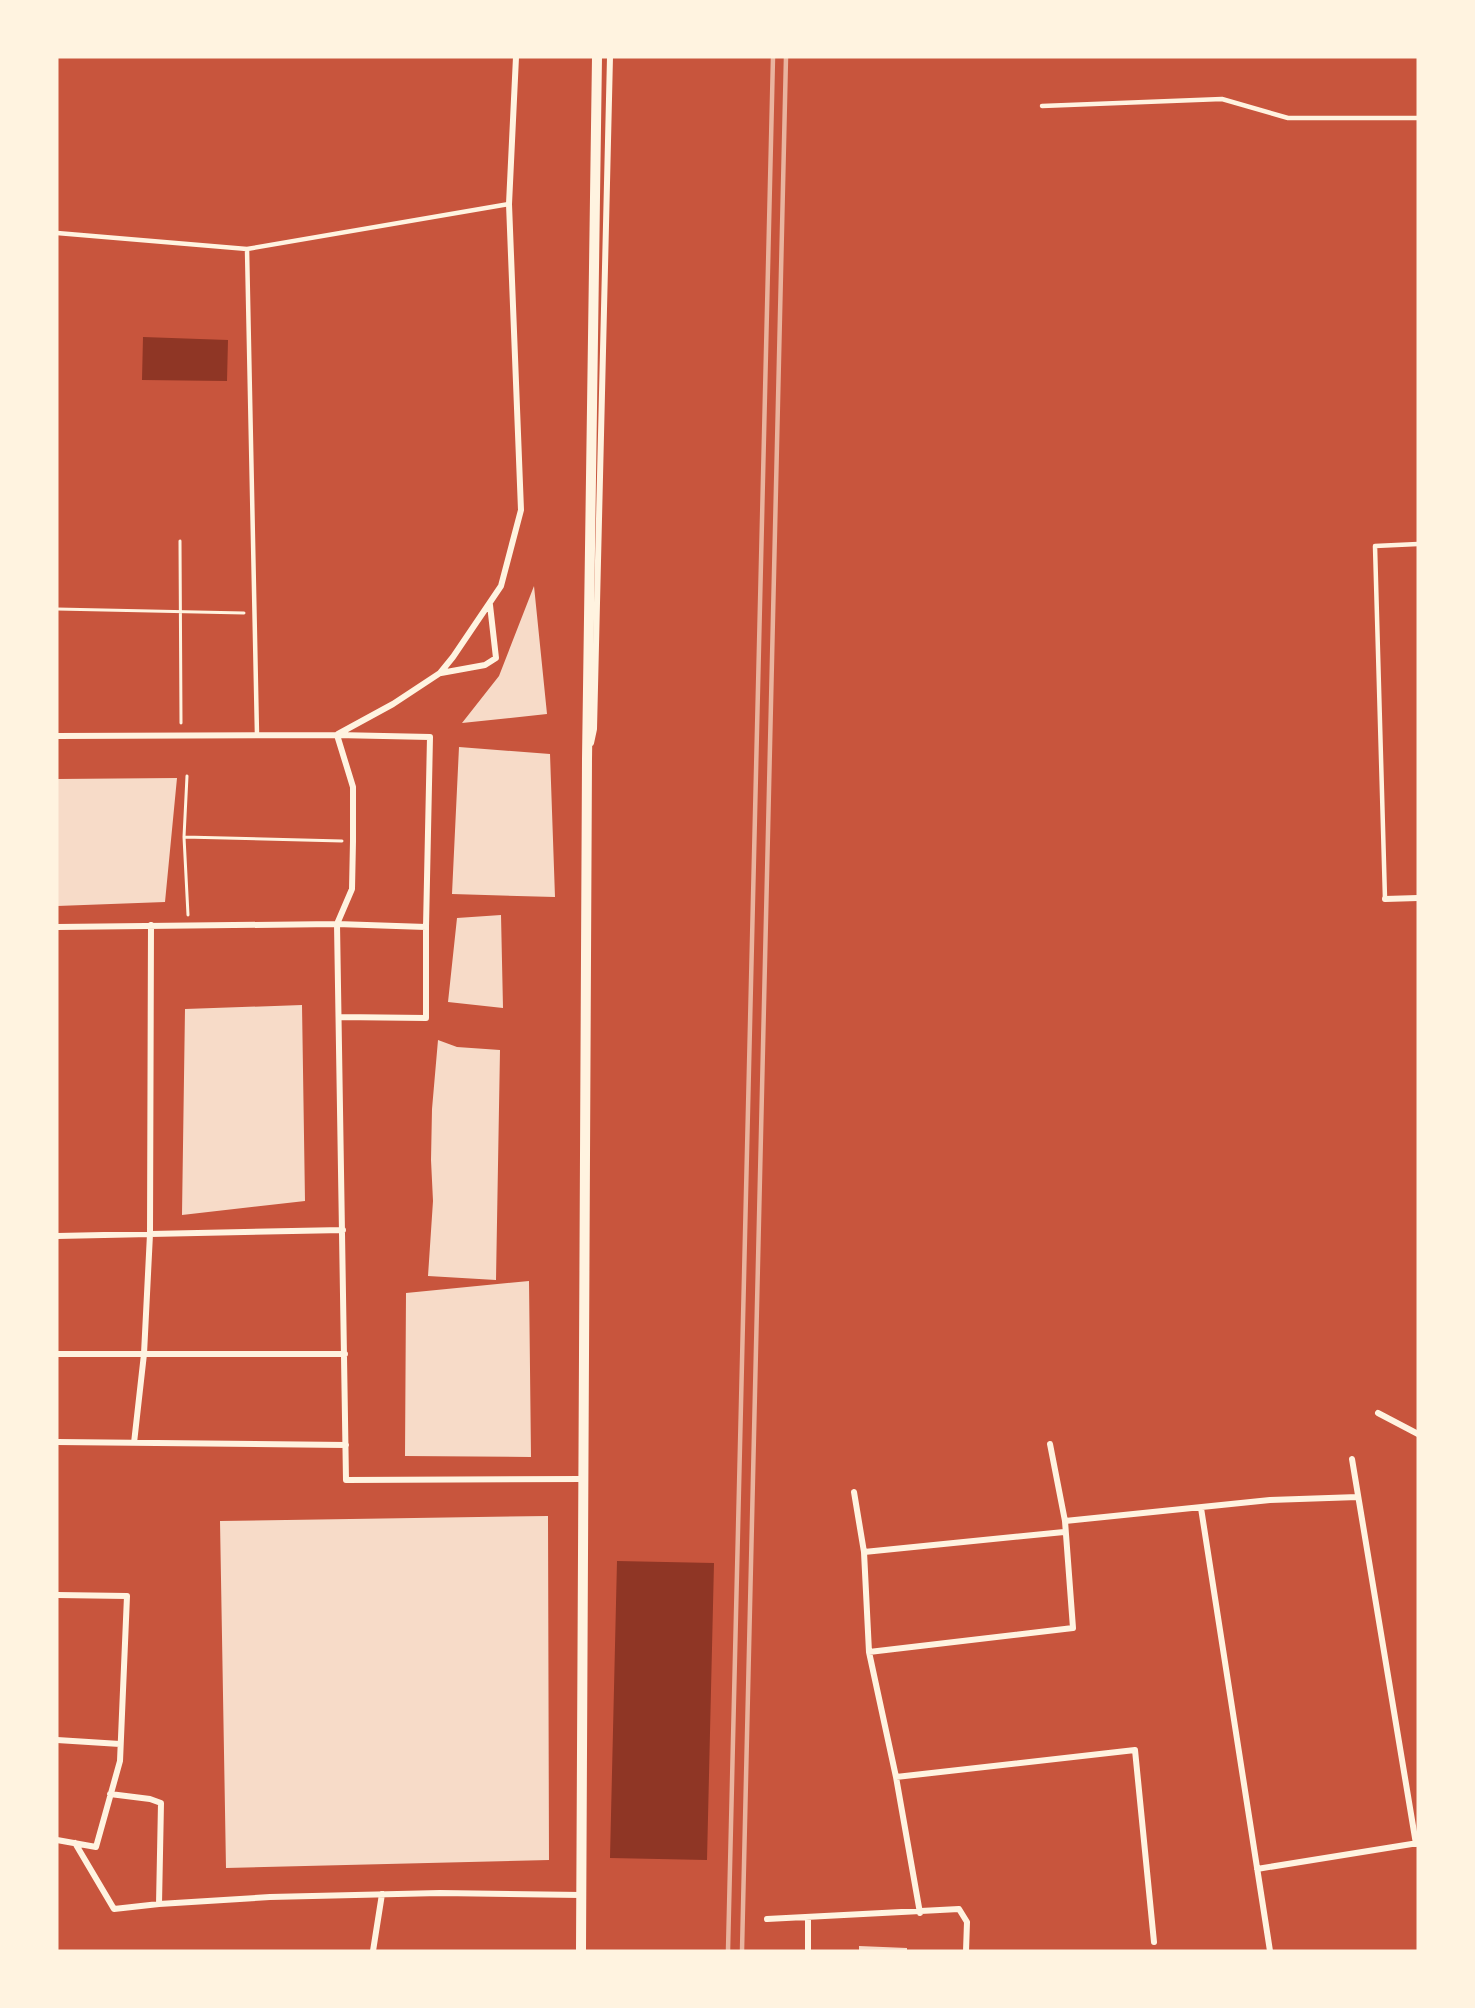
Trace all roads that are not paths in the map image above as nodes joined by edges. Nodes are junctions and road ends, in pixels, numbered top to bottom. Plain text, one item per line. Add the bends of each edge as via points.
1 (516, 57) edge
2 (597, 57) edge
3 (610, 57) edge
4 (1042, 106) dead end
5 (1418, 118) edge
6 (509, 204) junction
7 (57, 233) edge
8 (248, 249) junction
9 (1418, 544) edge
10 (490, 605) junction
11 (440, 673) junction
12 (257, 735) junction
13 (337, 735) junction
14 (57, 736) edge
15 (587, 759) junction
16 (1418, 898) edge
17 (1385, 899) joint
18 (338, 924) junction
19 (151, 925) junction
20 (57, 927) edge
21 (426, 927) junction
22 (339, 1017) junction
23 (343, 1230) junction
24 (150, 1234) junction
25 (57, 1236) edge
26 (57, 1354) edge
27 (144, 1354) junction
28 (345, 1354) junction
29 (1378, 1413) dead end
30 (1418, 1434) edge
31 (57, 1442) edge
32 (134, 1443) junction
33 (1050, 1444) dead end
34 (346, 1445) junction
35 (1352, 1459) dead end
36 (582, 1479) junction
37 (854, 1492) dead end
38 (1358, 1497) junction
39 (1201, 1508) junction
40 (1065, 1521) junction
41 (1064, 1532) junction
42 (864, 1552) junction
43 (57, 1595) edge
44 (869, 1652) junction
45 (57, 1740) edge
46 (120, 1744) junction
47 (896, 1777) junction
48 (110, 1794) junction
49 (57, 1840) edge
50 (75, 1843) junction
51 (1417, 1844) edge
52 (1257, 1869) junction
53 (382, 1894) junction
54 (581, 1895) junction
55 (159, 1904) junction
56 (920, 1912) junction
57 (808, 1917) junction
58 (767, 1919) dead end
59 (1154, 1942) dead end
60 (373, 1951) edge
61 (581, 1951) edge
62 (808, 1951) edge
63 (966, 1951) edge
64 (1270, 1951) edge

1 - 6 street
2 - 15 street
3 - 15 street via 594,729
4 - 5 lane via 1222,99 1288,118
6 - 8 lane
6 - 10 street via 521,510 501,586
7 - 8 lane
8 - 12 lane
9 - 17 lane via 1375,546
10 - 11 street
10 - 11 street via 496,658 485,665
11 - 13 street
12 - 13 street
12 - 14 street
13 - 18 street via 353,787 352,890
13 - 21 street via 430,737
15 - 36 street
16 - 17 street
18 - 19 street
18 - 21 street
18 - 22 street
19 - 20 street
19 - 24 street
21 - 22 street via 426,1018
22 - 23 street
23 - 24 street
23 - 28 street
24 - 25 street
24 - 27 street
26 - 27 street
27 - 28 street
27 - 32 street
28 - 34 street
29 - 30 street
31 - 32 street
32 - 34 street
33 - 40 street
34 - 36 street via 346,1480
35 - 38 street
36 - 54 street
37 - 42 street
38 - 39 street via 1270,1500
38 - 51 street
39 - 40 street
39 - 52 street
40 - 41 street
41 - 42 street
41 - 44 street via 1073,1628
42 - 44 street
43 - 46 street via 127,1596
44 - 47 street
45 - 46 street
46 - 48 street via 120,1761
47 - 56 street
47 - 59 street via 1135,1750
48 - 50 street via 96,1847
48 - 55 street via 161,1803
49 - 50 street
50 - 55 street via 114,1909
51 - 52 street
52 - 64 street
53 - 54 street
53 - 55 street
53 - 60 street
54 - 61 street
56 - 57 street
56 - 63 street via 960,1909 967,1922
57 - 58 street
57 - 62 street

